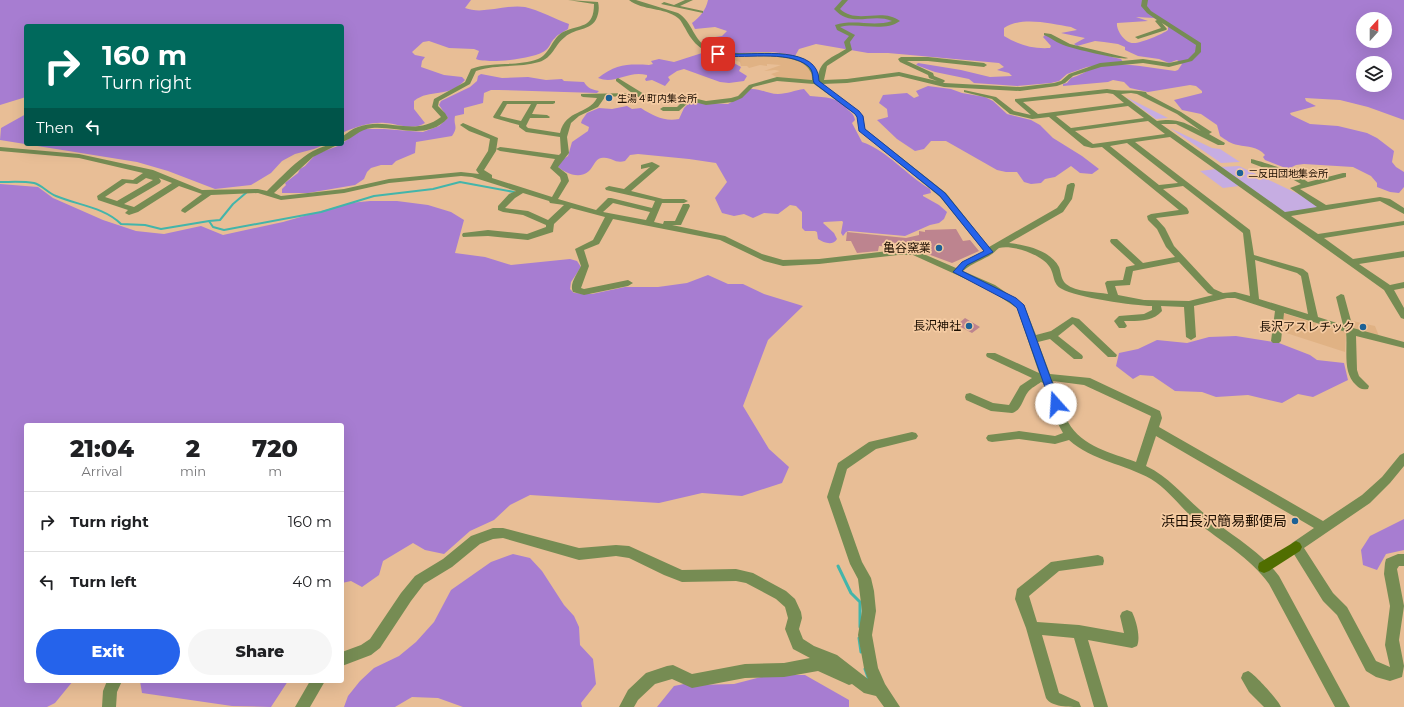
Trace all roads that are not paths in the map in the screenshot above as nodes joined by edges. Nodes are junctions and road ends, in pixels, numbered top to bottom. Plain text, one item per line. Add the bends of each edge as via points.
1 (571, 0) edge
2 (632, 0) edge
3 (690, 0) edge
4 (845, 0) edge
5 (1145, 0) edge
6 (641, 5) junction
7 (675, 6) junction
8 (701, 12) dead end
9 (1161, 20) junction
10 (1046, 34) dead end
11 (1138, 37) dead end
12 (1158, 63) junction
13 (984, 65) dead end
14 (618, 80) dead end
15 (816, 82) junction
16 (952, 86) junction
17 (1114, 93) junction
18 (583, 95) dead end
19 (602, 96) junction
20 (665, 98) junction
21 (689, 99) junction
22 (535, 102) junction
23 (553, 102) dead end
24 (1130, 104) junction
25 (663, 109) dead end
26 (1051, 115) junction
27 (528, 116) junction
28 (1037, 116) junction
29 (547, 117) dead end
30 (1153, 121) junction
31 (523, 124) junction
32 (464, 125) dead end
33 (1069, 130) junction
34 (1204, 134) junction
35 (562, 135) junction
36 (1171, 135) junction
37 (344, 139) edge
38 (1129, 141) junction
39 (1222, 143) dead end
40 (1103, 144) junction
41 (330, 146) edge
42 (0, 149) edge
43 (500, 149) dead end
44 (561, 158) junction
45 (1254, 161) dead end
46 (644, 167) dead end
47 (148, 173) junction
48 (1343, 175) dead end
49 (178, 183) junction
50 (497, 183) junction
51 (1184, 184) junction
52 (1308, 184) junction
53 (1071, 186) dead end
54 (609, 188) dead end
55 (1157, 188) junction
56 (521, 191) junction
57 (626, 192) junction
58 (210, 193) junction
59 (270, 193) junction
60 (553, 200) junction
61 (660, 201) junction
62 (118, 204) junction
63 (569, 205) junction
64 (1325, 208) junction
65 (185, 211) dead end
66 (656, 211) junction
67 (1404, 212) edge
68 (597, 213) junction
69 (1286, 214) junction
70 (610, 216) junction
71 (649, 223) junction
72 (1404, 223) edge
73 (550, 228) junction
74 (466, 235) dead end
75 (1318, 237) junction
76 (1114, 241) dead end
77 (998, 246) junction
78 (989, 252) junction
79 (1404, 254) edge
80 (1249, 256) junction
81 (1182, 259) junction
82 (1353, 262) junction
83 (1141, 266) junction
84 (957, 272) junction
85 (628, 283) dead end
86 (1404, 286) edge
87 (1388, 288) junction
88 (1221, 296) junction
89 (1341, 297) dead end
90 (1114, 298) junction
91 (1400, 299) edge
92 (1255, 301) junction
93 (1188, 304) junction
94 (1157, 307) junction
95 (1280, 309) junction
96 (1404, 316) edge
97 (1314, 319) junction
98 (1143, 322) dead end
99 (1122, 326) dead end
100 (1349, 330) junction
101 (1052, 336) junction
102 (1191, 337) dead end
103 (1033, 339) junction
104 (1276, 341) dead end
105 (1404, 344) edge
106 (991, 355) dead end
107 (1112, 355) dead end
108 (1078, 357) dead end
109 (1045, 379) junction
110 (1364, 386) dead end
111 (970, 397) dead end
112 (1153, 429) junction
113 (1071, 435) junction
114 (912, 436) dead end
115 (992, 438) dead end
116 (1404, 458) edge
117 (1140, 468) junction
118 (1324, 528) junction
119 (1296, 547) junction
120 (1404, 560) edge
121 (1098, 561) dead end
122 (1264, 567) junction
123 (1127, 616) dead end
124 (1033, 628) junction
125 (1079, 632) junction
126 (344, 657) edge
127 (1248, 678) dead end
128 (857, 679) junction
129 (114, 683) edge
130 (317, 683) edge
131 (880, 689) junction
132 (1052, 702) edge
133 (109, 707) edge
134 (302, 707) edge
135 (626, 707) edge
136 (893, 707) edge
137 (1074, 707) edge
138 (1101, 707) edge
139 (1274, 707) edge
140 (1343, 707) edge

1 - 37 street via 596,3 593,21 586,27 564,34 542,60 473,70 468,83 436,100 435,106 445,118 437,125 416,131 383,126 362,128
2 - 6 street
3 - 7 street
4 - 15 street via 837,9 844,15 897,21 837,26 852,35 847,42 849,50 824,65 821,80
5 - 9 street via 1145,8
6 - 7 street via 655,2
6 - 15 street via 670,12 682,18 696,42 705,48 728,55 774,54 794,58 811,65 816,74
7 - 8 street
9 - 11 street via 1157,20 1164,29
9 - 12 street via 1192,38 1199,47 1190,60 1169,65
10 - 12 street via 1064,44 1111,57 1146,59
12 - 16 street via 1136,61 1100,65 1048,86
13 - 16 street via 901,58 902,61 931,74 931,77
14 - 20 street via 636,93
15 - 16 street via 899,74
15 - 21 street via 776,79 751,86 733,100 706,103
15 - 78 street via 857,112 862,130 943,195
16 - 28 street via 994,98 1012,113
17 - 24 street
17 - 28 street via 1107,91 1017,100
17 - 34 street via 1141,92 1208,132
18 - 19 street
19 - 20 street via 626,94
19 - 35 street via 594,108 569,121
20 - 21 street
21 - 25 street via 679,110
22 - 23 street
22 - 27 street
22 - 31 street via 505,102 496,115 497,118
24 - 26 street
24 - 30 street
26 - 28 street
26 - 33 street
27 - 29 street
27 - 31 street
30 - 33 street
30 - 34 street via 1178,122
30 - 36 street
31 - 35 street via 522,127 526,130
32 - 50 street via 494,138 492,151 480,170 498,181
33 - 40 street via 1087,144
34 - 39 street
35 - 44 street via 565,153
36 - 38 street
36 - 69 street
38 - 40 street
38 - 51 street
40 - 55 street
41 - 59 street via 310,155
42 - 47 street via 79,156
43 - 44 street
44 - 60 street via 554,168 564,176 564,180
45 - 52 street via 1288,173
46 - 57 street via 652,164 656,166
47 - 49 street via 162,175
47 - 62 street via 157,181
47 - 62 street via 134,182 125,181 101,196
48 - 52 street
49 - 58 street
49 - 62 street via 132,211
50 - 56 street
50 - 59 street via 479,176 461,174 389,180 344,191 292,197 281,198
51 - 55 street
51 - 80 street via 1247,232
52 - 64 street via 1294,188
53 - 77 street via 1068,199 1060,210
54 - 57 street
55 - 81 street via 1185,212 1151,216 1161,228 1170,247
56 - 60 street
56 - 73 street via 507,200 501,208 525,214
57 - 61 street
58 - 59 street
58 - 65 street
60 - 63 street
61 - 66 street
61 - 71 street via 685,203 677,223
63 - 68 street
63 - 73 street via 555,218
64 - 67 street via 1380,199
64 - 69 street
66 - 68 street via 610,200
66 - 71 street
68 - 70 street
69 - 75 street
70 - 71 street
70 - 85 street via 596,242 579,248 585,266 576,290 588,292
71 - 84 street via 722,238 735,242 764,260 782,263 820,263 856,256 911,252
72 - 75 street
73 - 74 street via 528,237 488,233
75 - 82 street
76 - 83 street
77 - 78 street
77 - 90 street via 1021,248 1050,260 1056,268 1057,280 1066,289
78 - 84 street via 964,264
79 - 82 street
80 - 92 street
80 - 97 street via 1300,271 1305,275
81 - 83 street
81 - 88 street via 1211,291
82 - 87 street
83 - 90 street via 1128,270 1127,283 1110,283
84 - 103 street via 1013,300 1021,307
86 - 87 street
87 - 91 street
88 - 92 street via 1235,294
88 - 93 street
89 - 100 street
90 - 94 street
91 - 96 street
92 - 95 street
93 - 94 street
93 - 102 street
94 - 98 street via 1156,318
94 - 99 street via 1153,314 1143,318 1122,318 1119,321
95 - 97 street
95 - 104 street
97 - 100 street
100 - 105 street
100 - 110 street via 1352,370 1355,378
101 - 103 street
101 - 107 street via 1072,320 1076,320
101 - 108 street
103 - 109 street
106 - 109 street
109 - 111 street via 1024,389 1012,409 991,407
109 - 112 street via 1086,381 1152,411 1157,416
109 - 113 street via 1065,429
112 - 117 street
112 - 118 street
113 - 115 street via 1056,440 1019,435
113 - 117 street via 1090,449
114 - 131 street via 873,445 842,466 833,497 856,564 864,578 869,611 865,635 867,650
116 - 118 street via 1386,480 1366,498
117 - 122 street via 1156,477 1200,517
118 - 119 street
119 - 120 street via 1328,597 1342,611 1370,666 1390,674 1397,672 1398,665 1392,647 1391,633 1396,620 1397,604 1390,571 1391,563
119 - 122 street
121 - 124 street via 1056,566 1022,593
122 - 140 street via 1274,580
123 - 125 street via 1132,641
124 - 125 street
124 - 132 street
125 - 138 street
126 - 128 street via 372,646 419,580 446,564 473,541 495,532 579,554 628,552 674,575 736,575 748,578 790,603 795,618 792,629 798,644 832,660
127 - 139 street
128 - 131 street via 869,688
128 - 135 street via 851,679 818,664 784,670 745,671 692,681 673,672 651,678 633,695
129 - 133 street via 110,691
130 - 134 street
131 - 136 street
132 - 137 street

